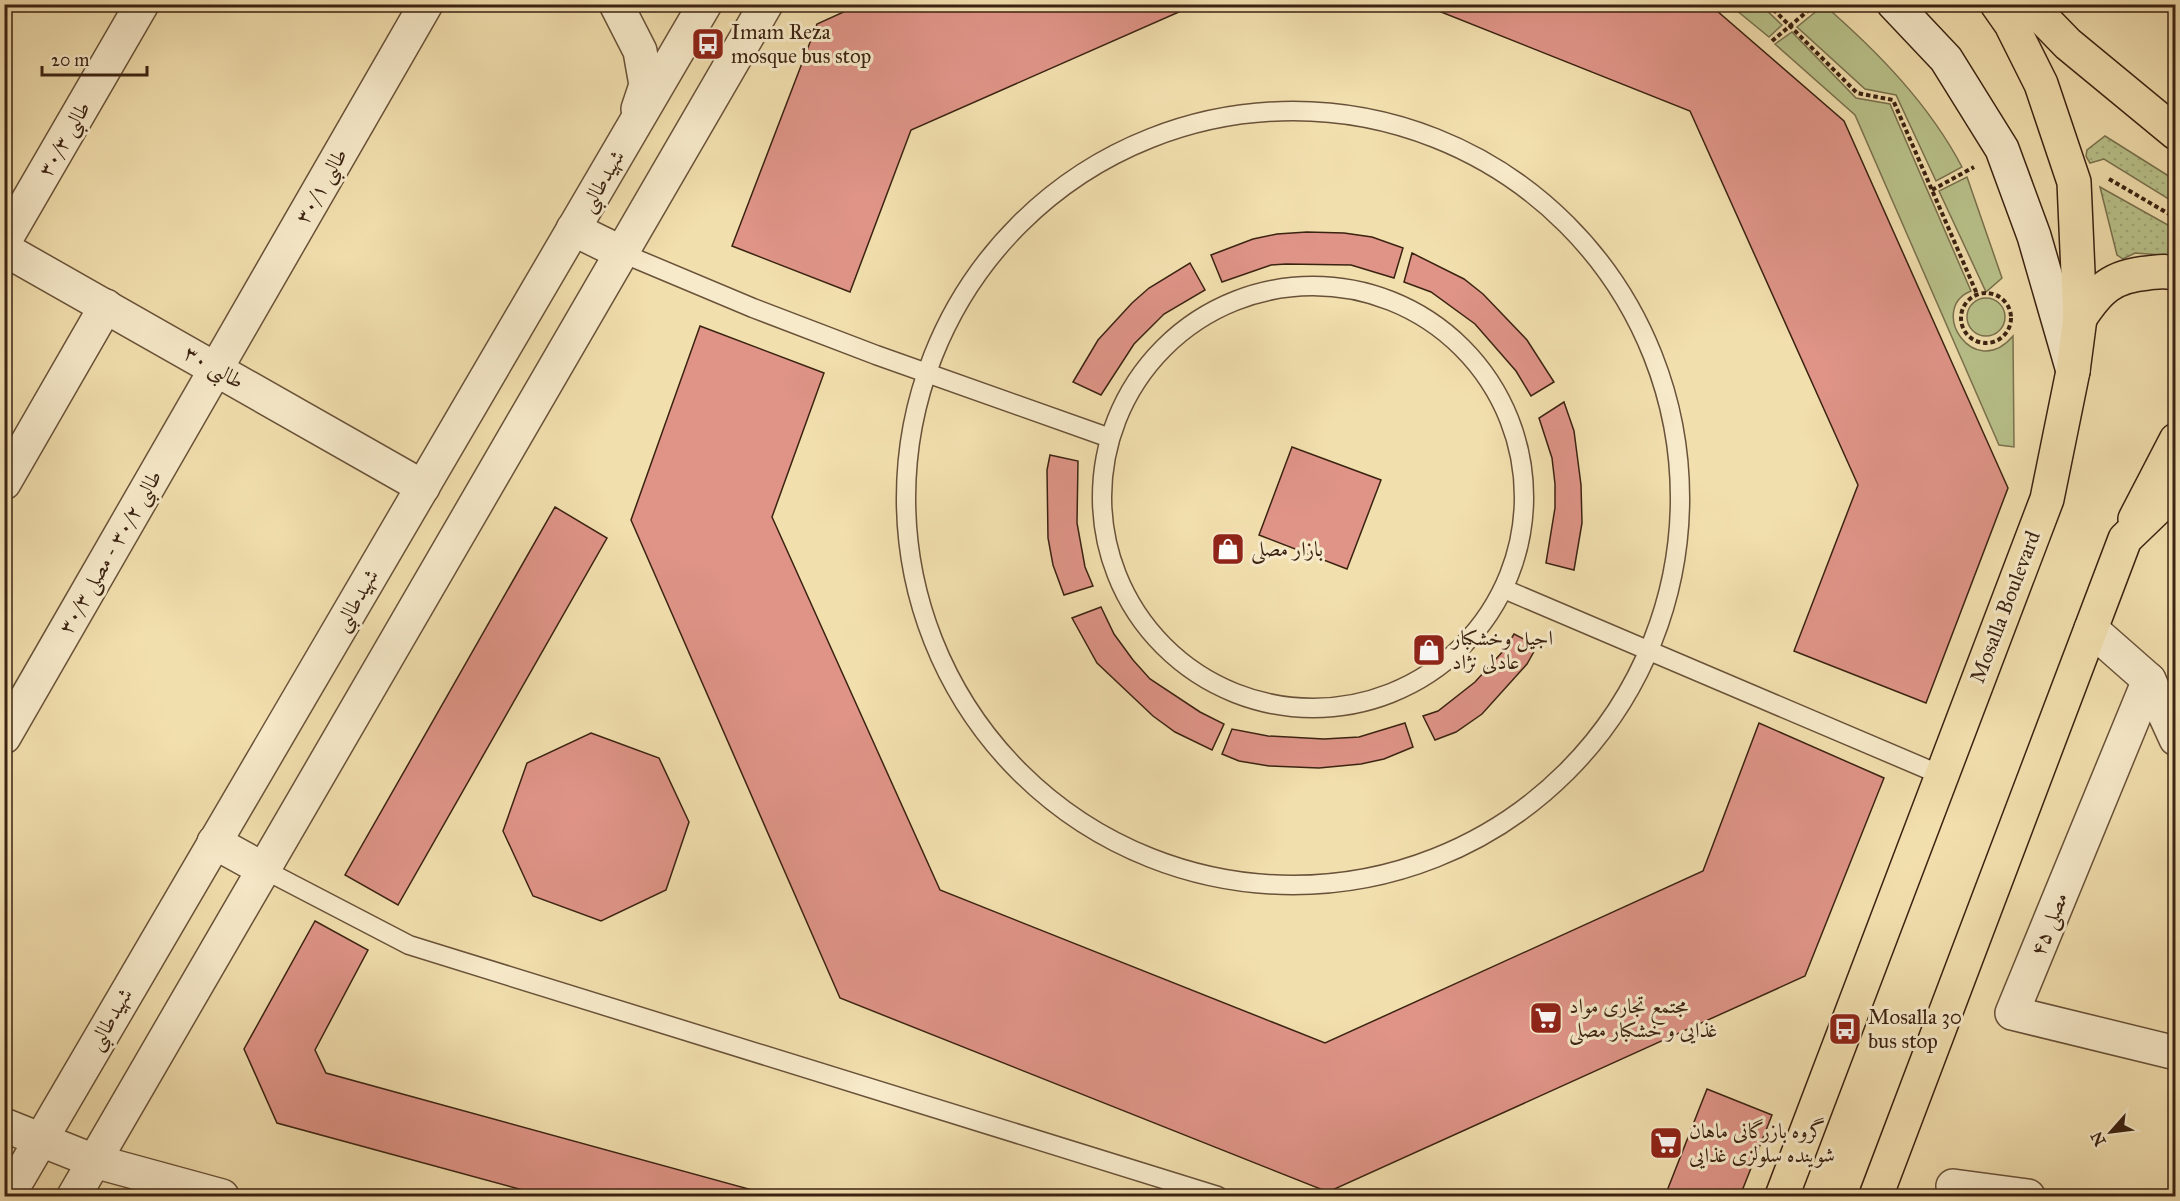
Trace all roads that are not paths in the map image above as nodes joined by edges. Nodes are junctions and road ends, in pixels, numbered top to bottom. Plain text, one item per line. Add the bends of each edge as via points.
1 (142, 4) edge
2 (426, 4) edge
3 (616, 4) edge
4 (705, 4) edge
5 (766, 4) edge
6 (1894, 4) edge
7 (1997, 4) edge
8 (2029, 4) edge
9 (630, 132) junction
10 (2175, 133) edge
11 (573, 229) junction
12 (4, 242) edge
13 (4, 249) edge
14 (622, 253) junction
15 (2175, 274) edge
16 (106, 306) junction
17 (2080, 318) junction
18 (216, 368) junction
19 (2073, 370) junction
20 (927, 372) junction
21 (1110, 438) junction
22 (2175, 440) edge
23 (4, 483) edge
24 (423, 487) junction
25 (2175, 490) edge
26 (2125, 539) junction
27 (1504, 589) junction
28 (2091, 629) junction
29 (1648, 650) junction
30 (2149, 680) junction
31 (4, 736) edge
32 (2175, 739) edge
33 (1941, 775) junction
34 (214, 842) junction
35 (263, 869) junction
36 (2175, 1053) edge
37 (4, 1125) edge
38 (67, 1150) junction
39 (1953, 1186) dead end
40 (8, 1197) edge
41 (74, 1197) edge
42 (222, 1197) edge
43 (1218, 1197) edge
44 (1782, 1197) edge
45 (1876, 1197) edge
46 (2028, 1197) edge

1 - 12 street, طالبی ۳۰/۳
2 - 18 street, طالبی ۳۰/۱
3 - 9 street via 640,51 646,85
4 - 9 street, شهیدطالبی
5 - 14 street, شهیدطالبی
6 - 19 street via 1946,59 2002,149 2034,236
7 - 17 main road, Mosalla Boulevard via 2042,84 2074,182
8 - 10 main road via 2068,44
9 - 11 street, شهیدطالبی
11 - 14 street
11 - 24 street, شهیدطالبی
13 - 16 street, طالبی ۳۰
14 - 20 lane via 764,312
14 - 35 street, شهیدطالبی
15 - 17 main road via 2169,271 2126,275 2097,292
16 - 18 street, طالبی ۳۰
16 - 23 street
17 - 19 main road, Mosalla Boulevard
18 - 24 street, طالبی ۳۰
18 - 31 street, طالبی ۳۰/۲ - مصلی ۳۰/۳
19 - 33 main road, Mosalla Boulevard via 2047,499
20 - 21 lane
20 - 29 lane via 911,432 906,484 908,537 917,590 933,640 956,688 985,732 1020,772 1060,807 1152,859 1202,875 1254,884 1307,885 1390,873 1460,848 1506,823 1548,791 1585,753 1617,711
20 - 29 lane via 969,285 1000,243 1038,206 1080,174 1126,148 1175,129 1216,119 1278,111 1331,112 1383,122 1434,138 1481,160 1566,224 1629,308 1652,356 1668,407 1677,459 1679,512 1674,565 1662,616
21 - 27 lane via 1104,452 1101,523 1121,591 1163,649 1221,690 1287,710 1357,706 1421,681 1475,636
21 - 27 lane via 1130,386 1177,333 1238,297 1307,284 1377,294 1440,327 1488,377 1518,440 1526,509
22 - 26 main road
24 - 34 street, شهیدطالبی
25 - 26 main road
26 - 28 main road
27 - 29 lane
28 - 30 street
28 - 45 main road
29 - 33 lane
30 - 32 street
30 - 36 street, مصلی ۴۵ via 2012,1013
33 - 44 main road, Mosalla Boulevard
34 - 35 street
34 - 38 street, شهیدطالبی
35 - 38 street, شهیدطالبی
35 - 43 lane via 409,945
37 - 38 street
38 - 40 street, شهیدطالبی
38 - 41 street, شهیدطالبی
38 - 42 street
39 - 46 street

